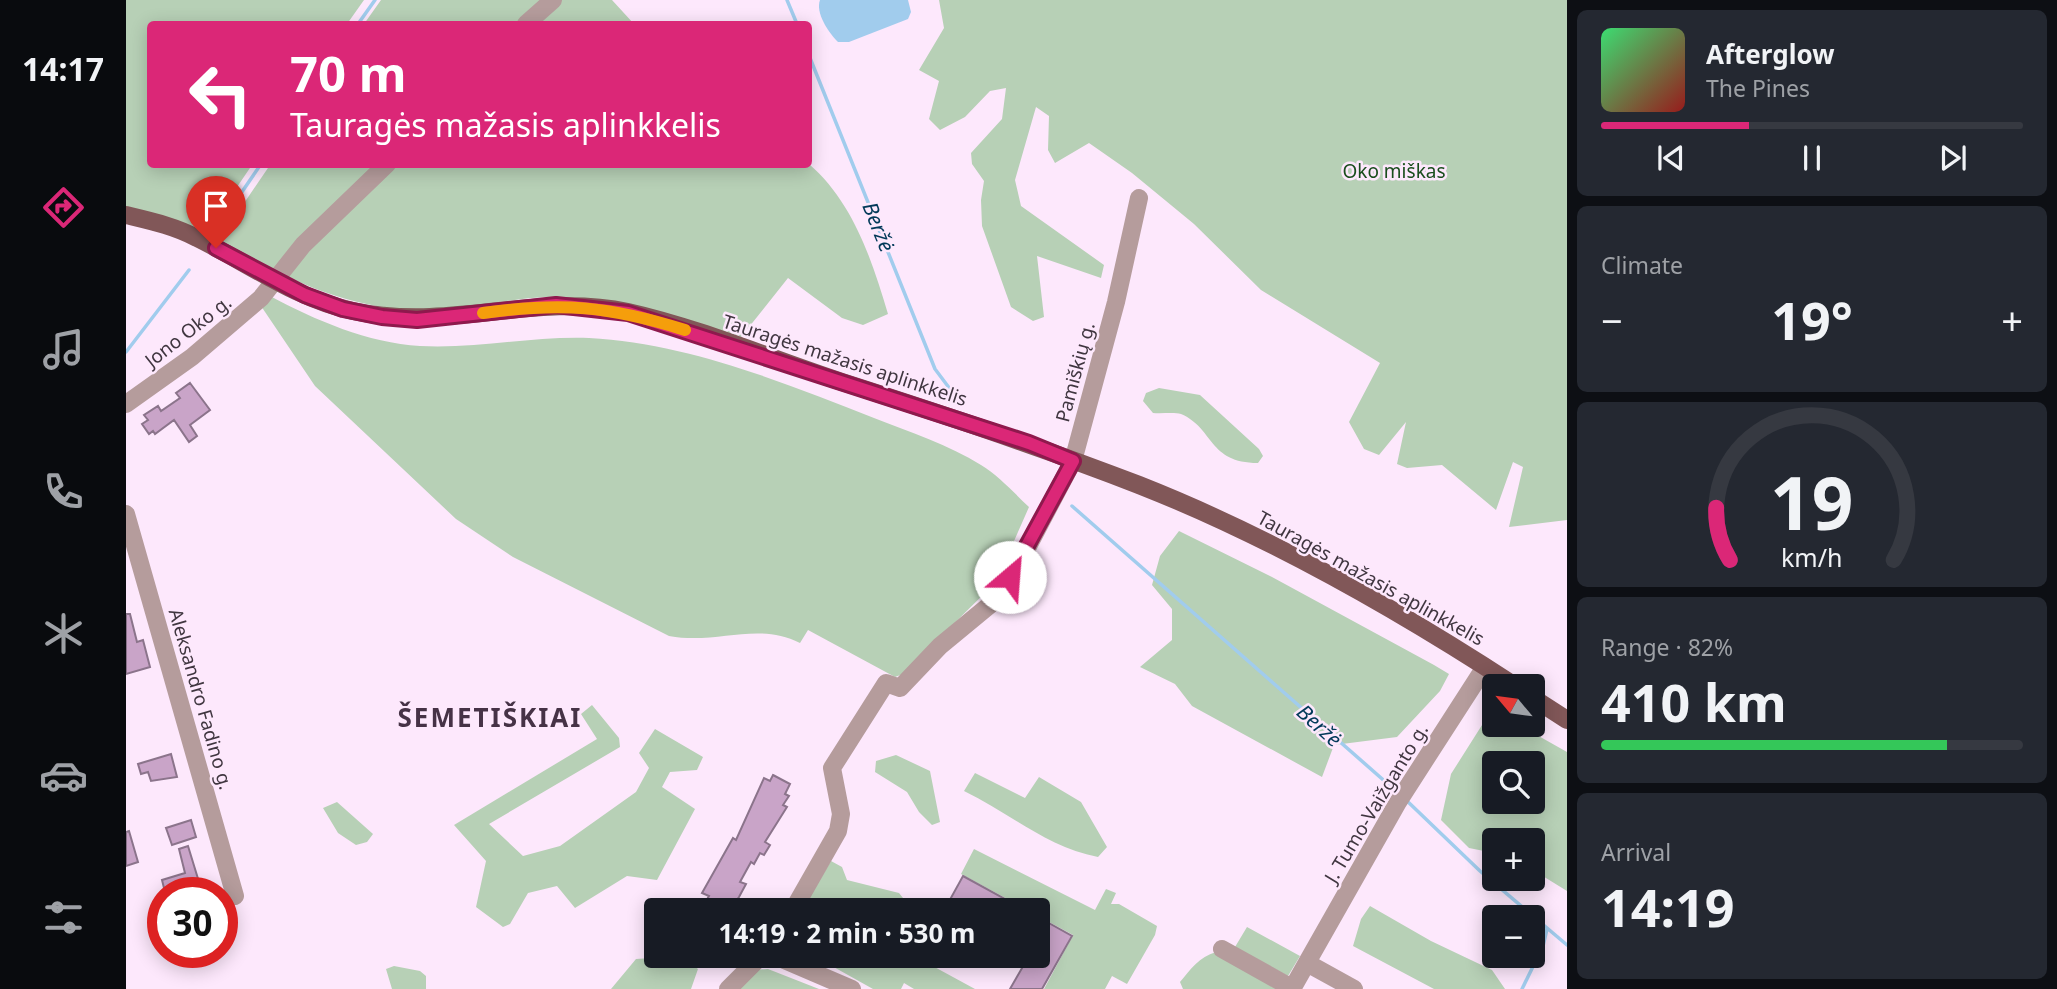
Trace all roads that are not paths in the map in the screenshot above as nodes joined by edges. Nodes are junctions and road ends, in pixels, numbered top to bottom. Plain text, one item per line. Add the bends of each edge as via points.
1 (553, 0) edge
2 (529, 21) edge
3 (383, 168) edge
4 (1139, 198) dead end
5 (126, 215) edge
6 (277, 281) junction
7 (126, 404) edge
8 (1073, 461) junction
9 (126, 514) edge
10 (1485, 667) junction
11 (1496, 674) edge
12 (1545, 706) edge
13 (1567, 720) edge
14 (230, 877) edge
15 (800, 898) edge
16 (1222, 948) dead end
17 (1307, 962) junction
18 (749, 968) edge
19 (803, 968) edge
20 (728, 989) edge
21 (852, 989) edge
22 (1292, 989) edge
23 (1353, 989) edge

1 - 2 street
3 - 6 street, Jono Oko g. via 303,245
4 - 8 street, Pamiškių g.
5 - 6 main road, Tauragės mažasis aplinkkelis via 164,223
6 - 7 street, Jono Oko g. via 192,357
6 - 8 main road, Tauragės mažasis aplinkkelis via 343,309 382,317 417,320 556,305 628,313
8 - 10 main road, Tauragės mažasis aplinkkelis via 1279,548
8 - 15 street, Pamiškių g. via 1003,594 940,646 900,688 886,683 849,740 832,768 841,814 838,831
9 - 14 street, Aleksandro Fadino g.
10 - 11 main road, Tauragės mažasis aplinkkelis
10 - 17 street, J. Tumo-Vaižganto g. via 1403,795
12 - 13 main road
16 - 22 street
17 - 22 street, J. Tumo-Vaižganto g.
17 - 23 street
18 - 20 street
19 - 21 street

